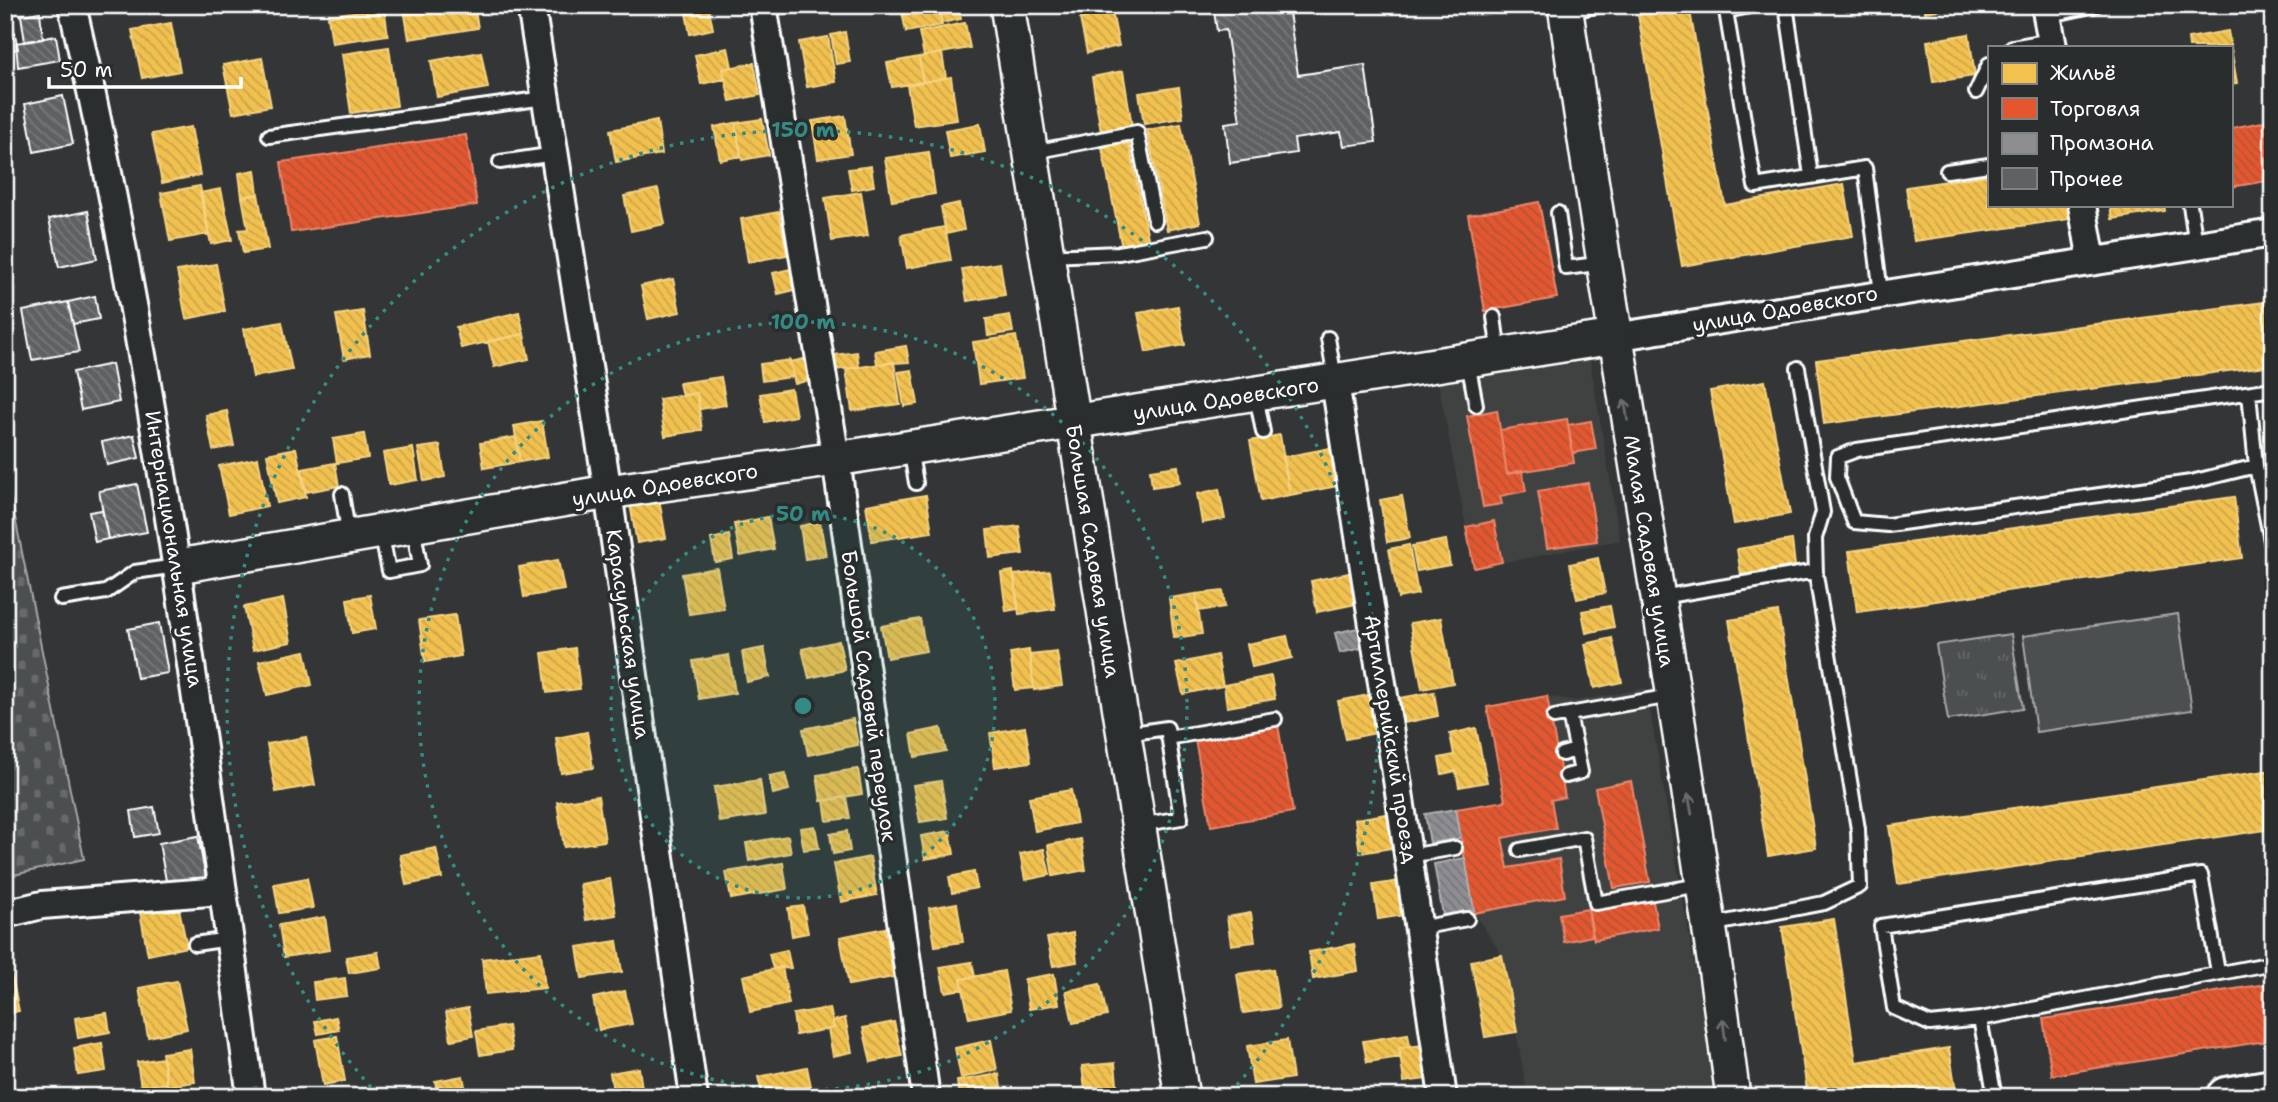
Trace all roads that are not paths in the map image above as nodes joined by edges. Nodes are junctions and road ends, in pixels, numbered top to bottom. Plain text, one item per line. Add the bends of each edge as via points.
1 (72, 5) edge
2 (531, 5) edge
3 (763, 5) edge
4 (1007, 5) edge
5 (1601, 5) edge
6 (1755, 5) edge
7 (1786, 5) edge
8 (2096, 5) edge
9 (1565, 9) edge
10 (2049, 27) edge
11 (2014, 46) edge
12 (1988, 66) edge
13 (1976, 92) dead end
14 (545, 98) junction
15 (269, 136) dead end
16 (1029, 152) junction
17 (555, 154) junction
18 (500, 162) dead end
19 (1988, 165) edge
20 (1947, 171) dead end
21 (1811, 176) junction
22 (2082, 206) edge
23 (2190, 206) edge
24 (1558, 213) dead end
25 (1155, 221) dead end
26 (2273, 233) edge
27 (1207, 237) dead end
28 (2196, 245) junction
29 (1045, 256) junction
30 (2092, 261) junction
31 (1604, 263) junction
32 (1881, 293) junction
33 (1494, 317) dead end
34 (1614, 337) junction
35 (1328, 338) dead end
36 (1484, 359) junction
37 (1798, 368) dead end
38 (1326, 378) junction
39 (1268, 387) junction
40 (2273, 389) edge
41 (2249, 393) junction
42 (1476, 405) dead end
43 (1073, 422) junction
44 (1263, 432) dead end
45 (910, 448) junction
46 (836, 459) junction
47 (2256, 466) junction
48 (916, 483) dead end
49 (608, 492) junction
50 (342, 494) dead end
51 (381, 532) junction
52 (2273, 551) edge
53 (179, 566) junction
54 (1816, 571) junction
55 (1657, 598) junction
56 (61, 599) dead end
57 (1672, 696) junction
58 (1569, 714) junction
59 (1554, 717) dead end
60 (1275, 719) dead end
61 (1122, 735) junction
62 (1168, 738) junction
63 (1576, 750) junction
64 (1562, 754) dead end
65 (1566, 776) dead end
66 (1137, 826) junction
67 (1455, 848) dead end
68 (1520, 850) dead end
69 (1409, 856) junction
70 (1704, 884) junction
71 (222, 887) junction
72 (5, 914) edge
73 (1467, 919) dead end
74 (1710, 925) junction
75 (1419, 929) junction
76 (229, 939) junction
77 (195, 944) dead end
78 (2273, 963) edge
79 (2218, 972) junction
80 (1980, 1019) junction
81 (2273, 1089) edge
82 (251, 1097) edge
83 (694, 1097) edge
84 (926, 1097) edge
85 (1182, 1097) edge
86 (1443, 1097) edge
87 (1733, 1097) edge
88 (1994, 1097) edge
89 (2226, 1097) edge

1 - 53 street, Интернациональная улица via 106,155
2 - 14 street, Карасульская улица
3 - 46 street, Большой Садовый переулок
4 - 16 street, Большая Садовая улица
5 - 9 lane
6 - 21 lane via 1726,12 1755,186
7 - 21 lane
8 - 10 lane
9 - 31 street, Малая Садовая улица
10 - 11 lane
12 - 13 lane
14 - 15 lane
14 - 17 street, Карасульская улица
16 - 25 lane via 1137,132
16 - 29 street, Большая Садовая улица
17 - 18 lane
17 - 49 street, Карасульская улица
19 - 20 lane
21 - 32 lane via 1865,168
22 - 30 street
23 - 28 lane
24 - 31 lane via 1566,268
26 - 28 street, улица Одоевского
27 - 29 lane via 1119,253
28 - 30 street, улица Одоевского
29 - 43 street, Большая Садовая улица
30 - 32 street, улица Одоевского
31 - 34 street, Малая Садовая улица
32 - 34 street, улица Одоевского
33 - 36 lane
34 - 36 street, улица Одоевского
55 -> 34 street, Малая Садовая улица
35 - 38 lane
36 - 38 street, улица Одоевского
36 - 42 lane
37 - 54 lane via 1823,512 1815,538
38 - 39 street, улица Одоевского
38 - 69 street, Артиллерийский проезд
39 - 43 street, улица Одоевского
39 - 44 lane
40 - 41 lane
41 - 47 lane
41 - 47 lane via 1857,450 1838,457 1837,477 1854,522 1888,525 2177,484
43 - 45 street, улица Одоевского
43 - 61 street, Большая Садовая улица
45 - 46 street, улица Одоевского
45 - 48 lane
46 - 49 street, улица Одоевского
46 - 84 street, Большой Садовый переулок
47 - 52 lane
49 - 51 street, улица Одоевского
49 - 83 street, Карасульская улица
50 - 51 lane
51 - 53 street, улица Одоевского
53 - 56 lane via 135,572 106,592
53 - 71 street, Интернациональная улица
54 - 55 lane
54 - 74 lane via 1858,829 1860,886 1824,903
55 - 57 street, Малая Садовая улица
57 - 58 lane
70 -> 57 street, Малая Садовая улица
58 - 59 lane
58 - 63 lane
60 - 62 lane
61 - 62 lane via 1167,728
61 - 66 street, Большая Садовая улица
62 - 66 lane via 1181,818
63 - 64 lane
63 - 65 lane via 1581,772
66 - 85 street, Большая Садовая улица
67 - 69 lane
68 - 70 lane via 1584,838 1596,903
69 - 75 street, Артиллерийский проезд
70 - 74 street, Малая Садовая улица
71 - 72 street via 209,892 42,905
71 - 76 street, Интернациональная улица
73 - 75 lane
87 -> 74 street, Малая Садовая улица
75 - 86 street, Артиллерийский проезд
76 - 77 lane
76 - 82 street, Интернациональная улица
78 - 79 lane
79 - 80 lane
79 - 80 lane via 2201,875 1881,926 1894,1008 1930,1024
80 - 88 lane
81 - 89 main road

